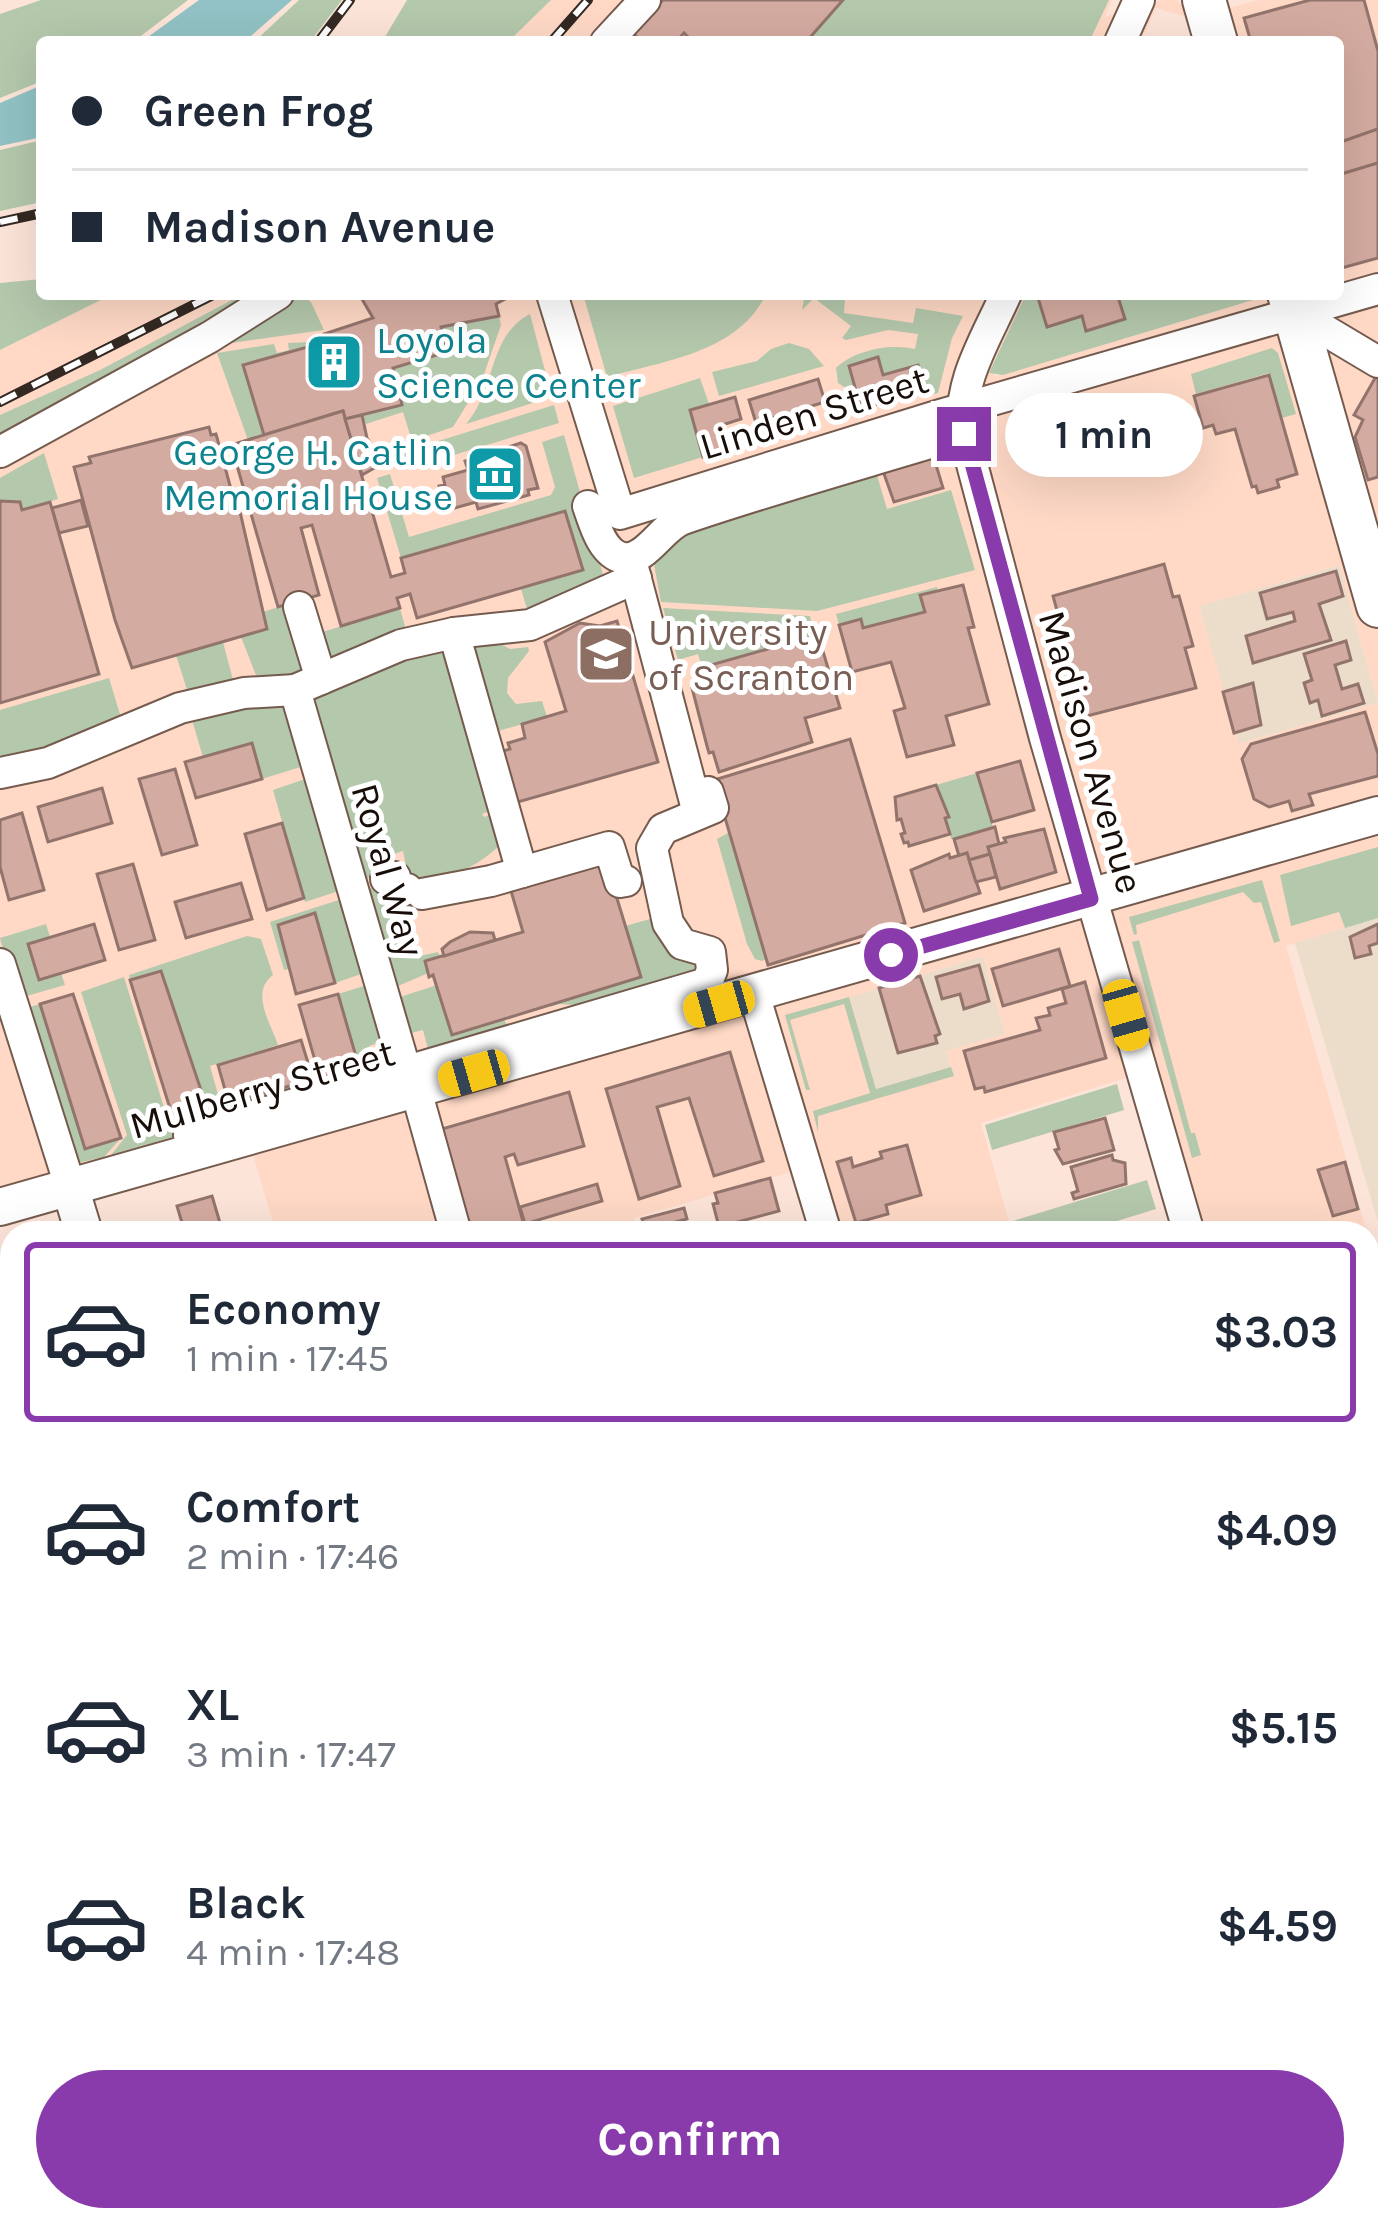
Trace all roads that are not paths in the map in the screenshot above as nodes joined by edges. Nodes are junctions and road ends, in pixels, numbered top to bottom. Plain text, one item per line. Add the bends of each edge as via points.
1 (645, 0) edge
2 (1139, 0) edge
3 (612, 36) edge
4 (1123, 36) edge
5 (1378, 289) edge
6 (1344, 299) edge
7 (269, 300) edge
8 (555, 300) edge
9 (1003, 300) edge
10 (1342, 300) edge
11 (1302, 312) edge
12 (1378, 362) edge
13 (960, 410) junction
14 (940, 440) dead end
15 (0, 452) edge
16 (588, 506) dead end
17 (633, 568) junction
18 (1378, 606) edge
19 (299, 607) dead end
20 (454, 633) junction
21 (308, 685) junction
22 (0, 773) edge
23 (1378, 815) edge
24 (522, 872) junction
25 (626, 880) dead end
26 (380, 888) junction
27 (1091, 899) junction
28 (0, 964) edge
29 (754, 994) junction
30 (556, 1009) dead end
31 (501, 1046) junction
32 (411, 1081) junction
33 (68, 1179) junction
34 (0, 1189) edge
35 (0, 1207) edge
36 (80, 1221) edge
37 (452, 1221) edge
38 (822, 1221) edge
39 (1185, 1221) edge

1 - 3 street
2 - 4 street
5 - 6 street, Linden Street
7 - 15 street
8 - 13 street, Linden Street via 620,514
9 - 13 street
10 - 11 street, Linden Street
11 - 12 street
11 - 13 street, Linden Street
11 - 18 highway
13 - 27 street, Madison Avenue
14 - 17 street via 670,524
16 - 17 street via 598,535
17 - 20 street via 530,625
17 - 31 street via 700,799 652,848 668,923 682,944 707,950 712,970 706,983
19 - 21 street, Royal Way
20 - 21 street via 401,645
20 - 24 street via 493,812
21 - 22 street via 180,708 48,763
21 - 26 street, Royal Way via 314,771
23 - 27 main road, Mulberry Street
24 - 25 street via 610,847 620,882
24 - 26 street
26 - 32 street, Royal Way via 373,976
27 - 29 main road, Mulberry Street
27 - 39 street, Madison Avenue
28 - 33 street
29 - 32 main road, Mulberry Street
29 - 38 street
30 - 31 street via 521,1024
31 - 32 street
32 - 33 main road, Mulberry Street
32 - 37 street, Royal Way
33 - 34 street
33 - 35 main road, Mulberry Street
33 - 36 main road

